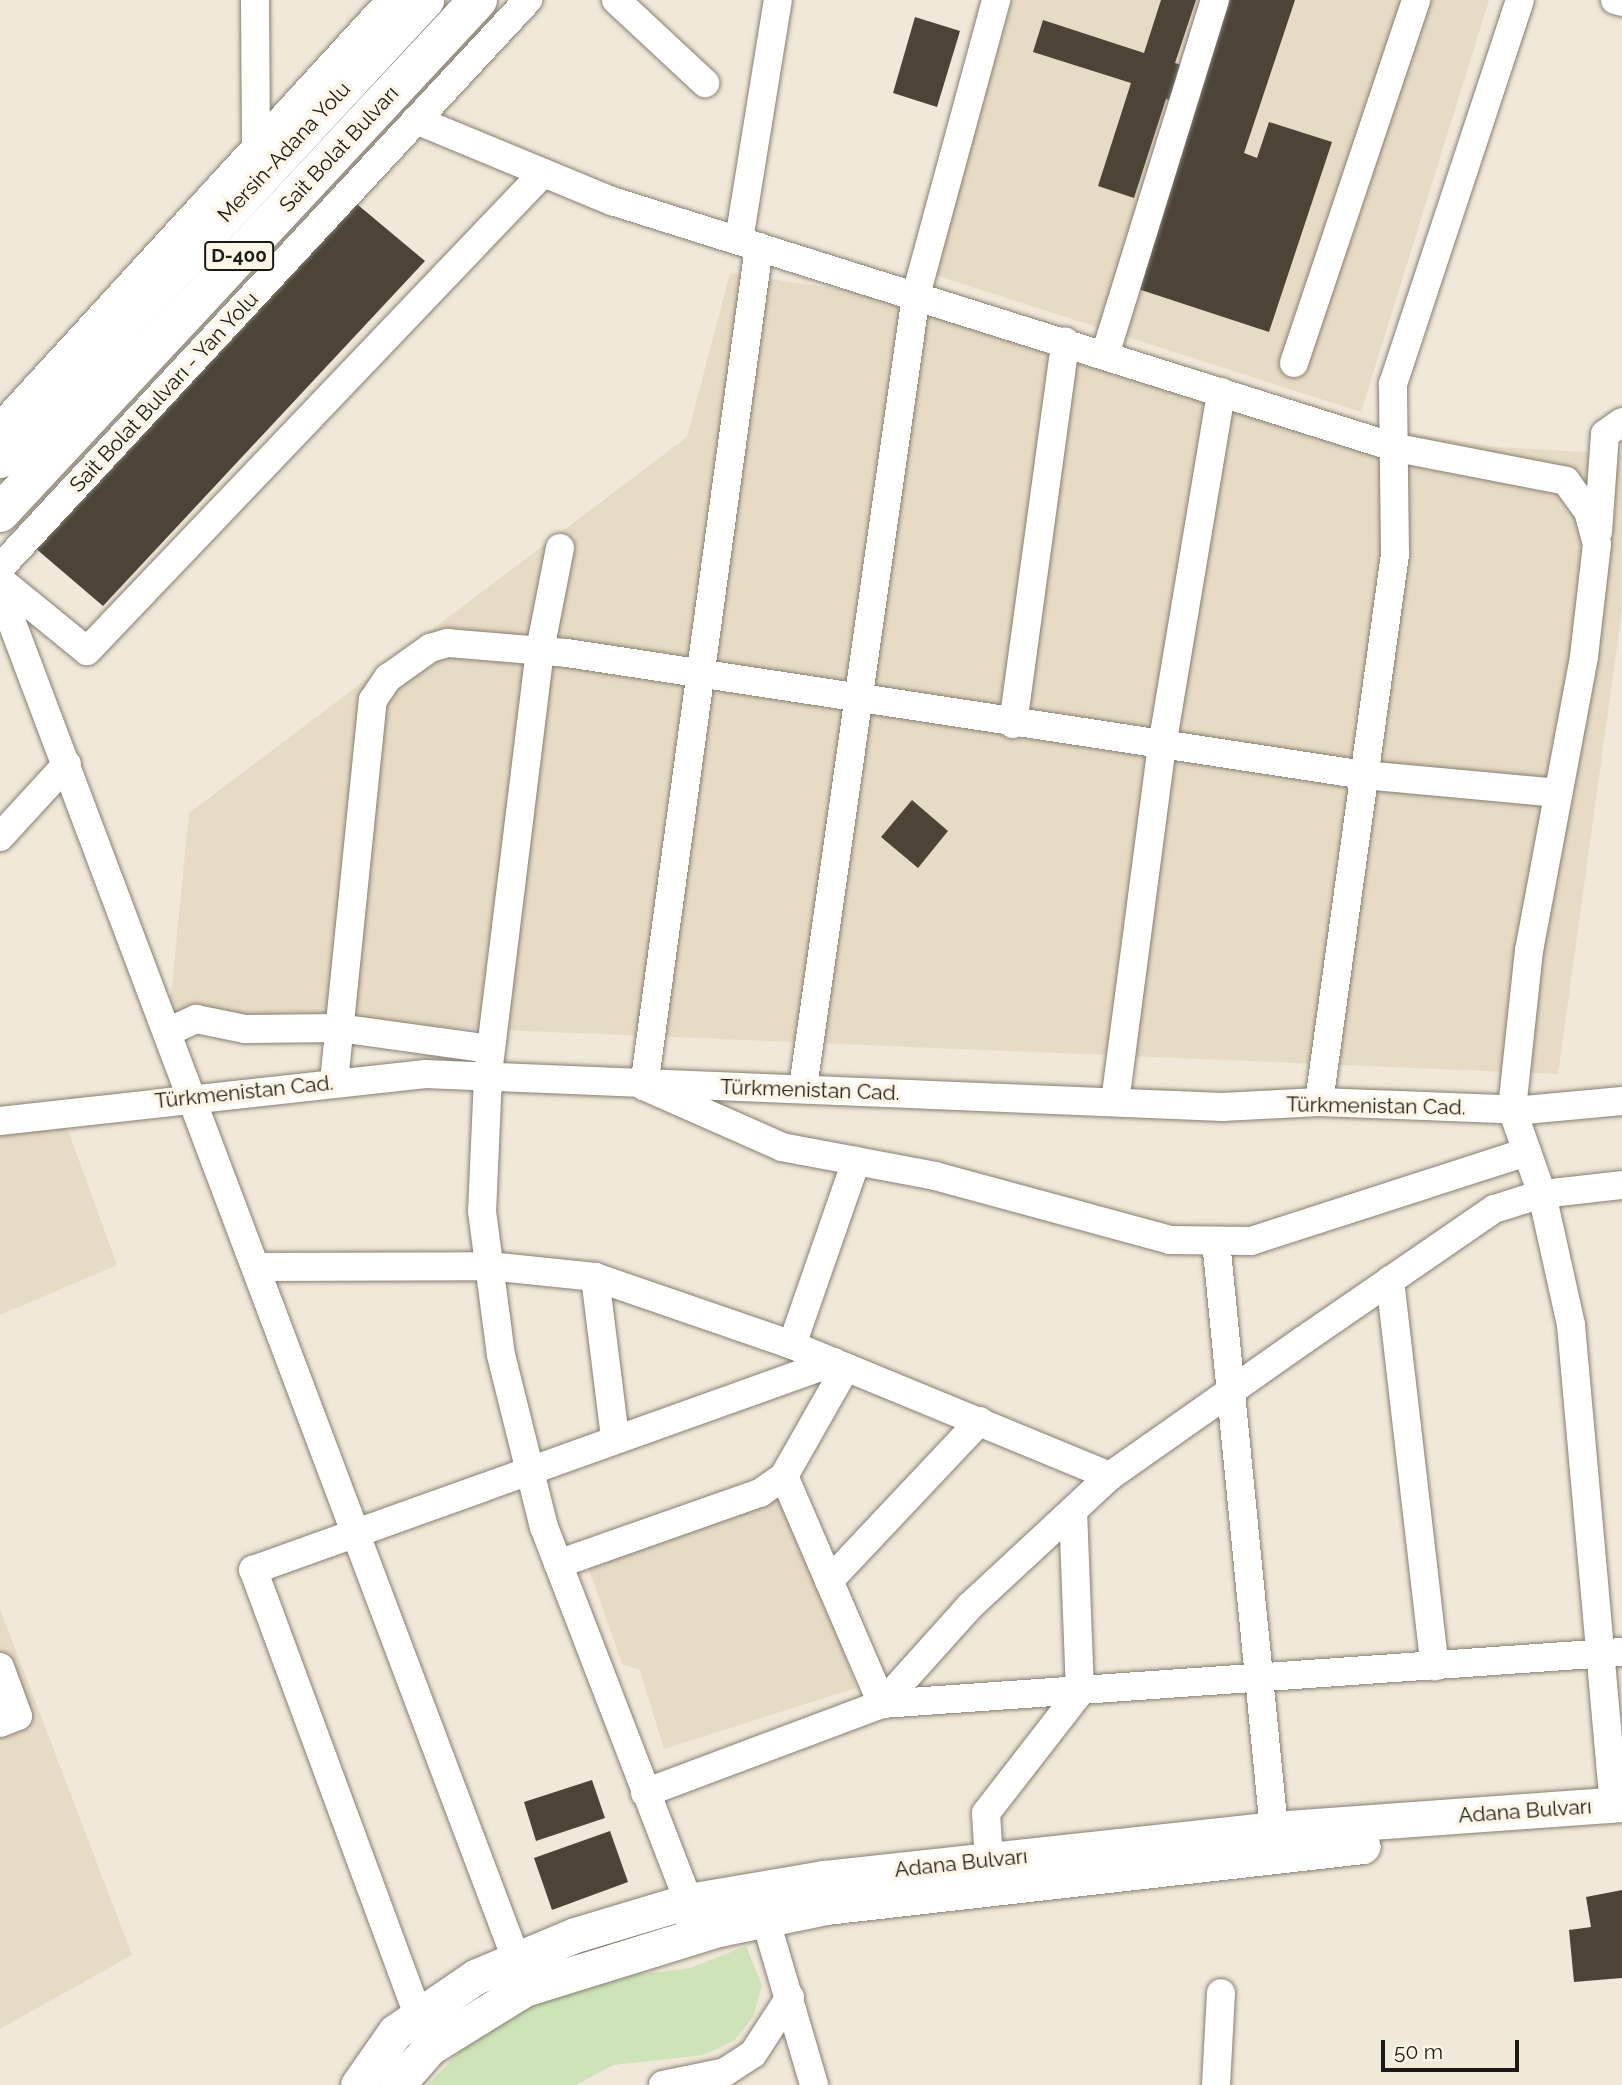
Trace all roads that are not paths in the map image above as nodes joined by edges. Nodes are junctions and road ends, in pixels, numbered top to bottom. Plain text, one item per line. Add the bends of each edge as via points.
1 (255, 0) edge
2 (362, 0) edge
3 (391, 0) edge
4 (425, 0) edge
5 (478, 0) edge
6 (528, 0) edge
7 (616, 0) edge
8 (778, 0) edge
9 (996, 0) edge
10 (1214, 0) edge
11 (1416, 0) edge
12 (1520, 0) edge
13 (1615, 0) edge
14 (1622, 2) edge
15 (361, 32) junction
16 (705, 83) dead end
17 (416, 120) junction
18 (256, 148) junction
19 (543, 173) junction
20 (749, 244) junction
21 (916, 295) junction
22 (1065, 342) junction
23 (1105, 355) junction
24 (1294, 363) dead end
25 (1221, 392) junction
26 (1622, 422) edge
27 (0, 427) edge
28 (1397, 448) junction
29 (0, 459) edge
30 (0, 513) edge
31 (1597, 544) junction
32 (560, 548) dead end
33 (0, 568) edge
34 (0, 580) edge
35 (0, 592) edge
36 (540, 650) junction
37 (699, 674) junction
38 (856, 699) junction
39 (1013, 724) junction
40 (1162, 746) junction
41 (67, 764) junction
42 (1364, 775) junction
43 (1559, 793) junction
44 (0, 836) edge
45 (339, 1028) junction
46 (170, 1031) junction
47 (490, 1062) junction
48 (334, 1082) junction
49 (644, 1086) junction
50 (803, 1088) junction
51 (195, 1097) junction
52 (1622, 1101) edge
53 (1115, 1102) junction
54 (1319, 1102) junction
55 (1512, 1109) junction
56 (0, 1121) edge
57 (1528, 1153) junction
58 (856, 1161) junction
59 (1622, 1185) edge
60 (1542, 1194) junction
61 (1216, 1241) junction
62 (489, 1266) junction
63 (260, 1267) junction
64 (595, 1277) junction
65 (1390, 1280) junction
66 (792, 1345) junction
67 (840, 1364) junction
68 (1234, 1388) junction
69 (981, 1421) junction
70 (615, 1437) junction
71 (529, 1467) junction
72 (784, 1476) junction
73 (1110, 1476) junction
74 (1073, 1511) junction
75 (358, 1529) junction
76 (558, 1564) junction
77 (829, 1581) junction
78 (1611, 1653) edge
79 (1435, 1666) junction
80 (0, 1667) edge
81 (1255, 1679) junction
82 (1080, 1692) junction
83 (882, 1704) junction
84 (9, 1720) edge
85 (645, 1793) junction
86 (1620, 1811) edge
87 (1274, 1829) junction
88 (989, 1860) junction
89 (688, 1901) junction
90 (765, 1918) junction
91 (691, 1937) junction
92 (516, 1959) junction
93 (1221, 1993) dead end
94 (790, 1997) junction
95 (418, 2015) junction
96 (358, 2085) edge
97 (397, 2085) edge
98 (663, 2085) edge
99 (814, 2085) edge
100 (1216, 2085) edge

1 - 18 street
2 - 15 street
3 - 15 street
4 - 29 highway, Mersin-Adana Yolu / D-400
5 - 30 highway, Sait Bolat Bulvarı / D-400
6 - 17 street, Sait Bolat Bulvarı - Yan Yolu
7 - 16 street
8 - 20 street
9 - 21 street
10 - 23 street
11 - 24 street
12 - 28 street via 1392,384
13 - 14 street
15 - 18 street
17 - 19 street
17 - 33 street, Sait Bolat Bulvarı - Yan Yolu
18 - 27 street
19 - 20 street
19 - 34 street via 87,651
20 - 21 street
20 - 37 street
21 - 22 street
21 - 38 street
22 - 23 street
22 - 39 street
23 - 25 street
25 - 28 street
25 - 40 street
26 - 31 street via 1605,434
28 - 31 street via 1566,481 1588,512
28 - 42 street via 1395,554
31 - 43 street
32 - 36 street
35 - 41 street
36 - 37 street
36 - 45 street via 448,643 430,648 388,678 373,700
36 - 47 street
37 - 38 street
37 - 49 street
38 - 39 street
38 - 50 street
39 - 40 street
40 - 42 street
40 - 53 street
41 - 44 street
41 - 46 street
42 - 43 street
42 - 54 street
43 - 55 street via 1529,950
45 - 46 street via 258,1030 196,1019
45 - 47 street
45 - 48 street
46 - 51 street
47 - 48 street, Türkmenistan Cad.
47 - 49 street, Türkmenistan Cad.
47 - 62 street via 482,1211
48 - 51 street, Türkmenistan Cad.
49 - 50 street, Türkmenistan Cad.
49 - 58 street via 782,1147
50 - 53 street, Türkmenistan Cad.
51 - 56 street, Türkmenistan Cad.
51 - 63 street
52 - 55 street, Türkmenistan Cad.
53 - 54 street, Türkmenistan Cad.
54 - 55 street, Türkmenistan Cad.
55 - 57 street
57 - 60 street
57 - 61 street via 1251,1241
58 - 61 street via 1170,1240
58 - 66 street
59 - 60 street
60 - 65 street via 1494,1209
60 - 78 street via 1571,1325
61 - 68 street
62 - 63 street
62 - 64 street
62 - 71 street via 501,1355
63 - 75 street
64 - 66 street
64 - 70 street
65 - 68 street
65 - 79 street
66 - 67 street
67 - 69 street
67 - 70 street
67 - 72 street
68 - 73 street
68 - 81 street
69 - 73 street
69 - 77 street
70 - 71 street
71 - 75 street
71 - 76 street
72 - 76 street via 760,1493
72 - 77 street
73 - 74 street
74 - 82 street
74 - 83 street via 970,1606
75 - 92 street
75 - 95 street via 253,1570
76 - 85 street
77 - 83 street
78 - 79 street
78 - 86 street
79 - 81 street
80 - 84 street
81 - 82 street
81 - 87 street
82 - 83 street
82 - 88 street via 986,1813
83 - 85 street
85 - 89 street
86 - 87 main road, Adana Bulvarı
86 - 90 main road, Adana Bulvarı
87 - 88 main road, Adana Bulvarı
88 - 89 main road, Adana Bulvarı
89 - 91 street
89 - 92 main road, Adana Bulvarı
90 - 91 main road, Adana Bulvarı
90 - 94 street
91 - 97 main road, Adana Bulvarı via 524,1989 429,2048
92 - 95 main road, Adana Bulvarı
93 - 100 street
94 - 98 street via 753,2054 725,2072
94 - 99 street
95 - 96 main road, Adana Bulvarı via 395,2032

